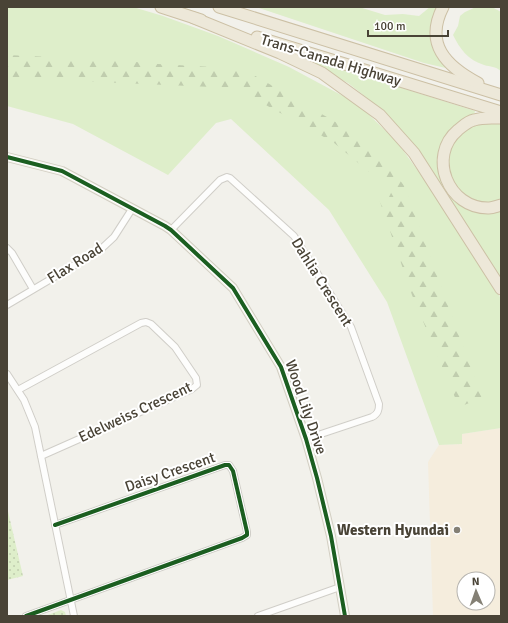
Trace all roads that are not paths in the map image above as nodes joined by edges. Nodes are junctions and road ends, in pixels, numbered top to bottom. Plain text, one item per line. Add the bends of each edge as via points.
1 (162, 7) edge
2 (219, 7) edge
3 (238, 7) edge
4 (443, 7) edge
5 (194, 18) junction
6 (288, 29) junction
7 (500, 95) edge
8 (501, 112) edge
9 (501, 118) edge
10 (7, 157) edge
11 (501, 205) edge
12 (132, 209) junction
13 (171, 230) junction
14 (7, 248) edge
15 (33, 289) junction
16 (501, 289) edge
17 (7, 305) edge
18 (7, 374) edge
19 (18, 390) junction
20 (306, 439) junction
21 (41, 456) junction
22 (55, 525) junction
23 (340, 587) junction
24 (71, 600) junction
25 (26, 616) edge
26 (74, 616) edge
27 (258, 616) edge
28 (345, 616) edge

1 - 5 highway, Trans-Canada Highway
2 - 6 highway, Trans-Canada Highway
3 - 6 highway
4 - 7 highway via 435,33 441,52 459,72
5 - 8 highway, Trans-Canada Highway
5 - 16 highway via 322,72 380,115 414,153
6 - 7 highway, Trans-Canada Highway
9 - 11 highway via 473,120 464,124 452,135 445,148 442,162 444,176 460,198 476,206 490,208
10 - 12 street, Wood Lily Drive via 62,171
12 - 13 street, Wood Lily Drive
12 - 15 street, Flax Road via 107,244
13 - 20 street, Wood Lily Drive via 236,292 279,363
13 - 20 street, Dahlia Crescent via 220,180 227,177 294,236 351,327 379,404 378,412 372,417
14 - 15 street
15 - 17 street, Flax Road
18 - 19 street
19 - 21 street via 32,418
19 - 21 street, Edelweiss Crescent via 146,322 175,347 196,378 197,385 192,389
20 - 23 street, Wood Lily Drive via 329,528
21 - 22 street
22 - 24 street
22 - 24 street, Daisy Crescent via 229,465 233,471 247,528 247,535 242,538
23 - 27 street
23 - 28 street, Wood Lily Drive
24 - 25 street
24 - 26 street

